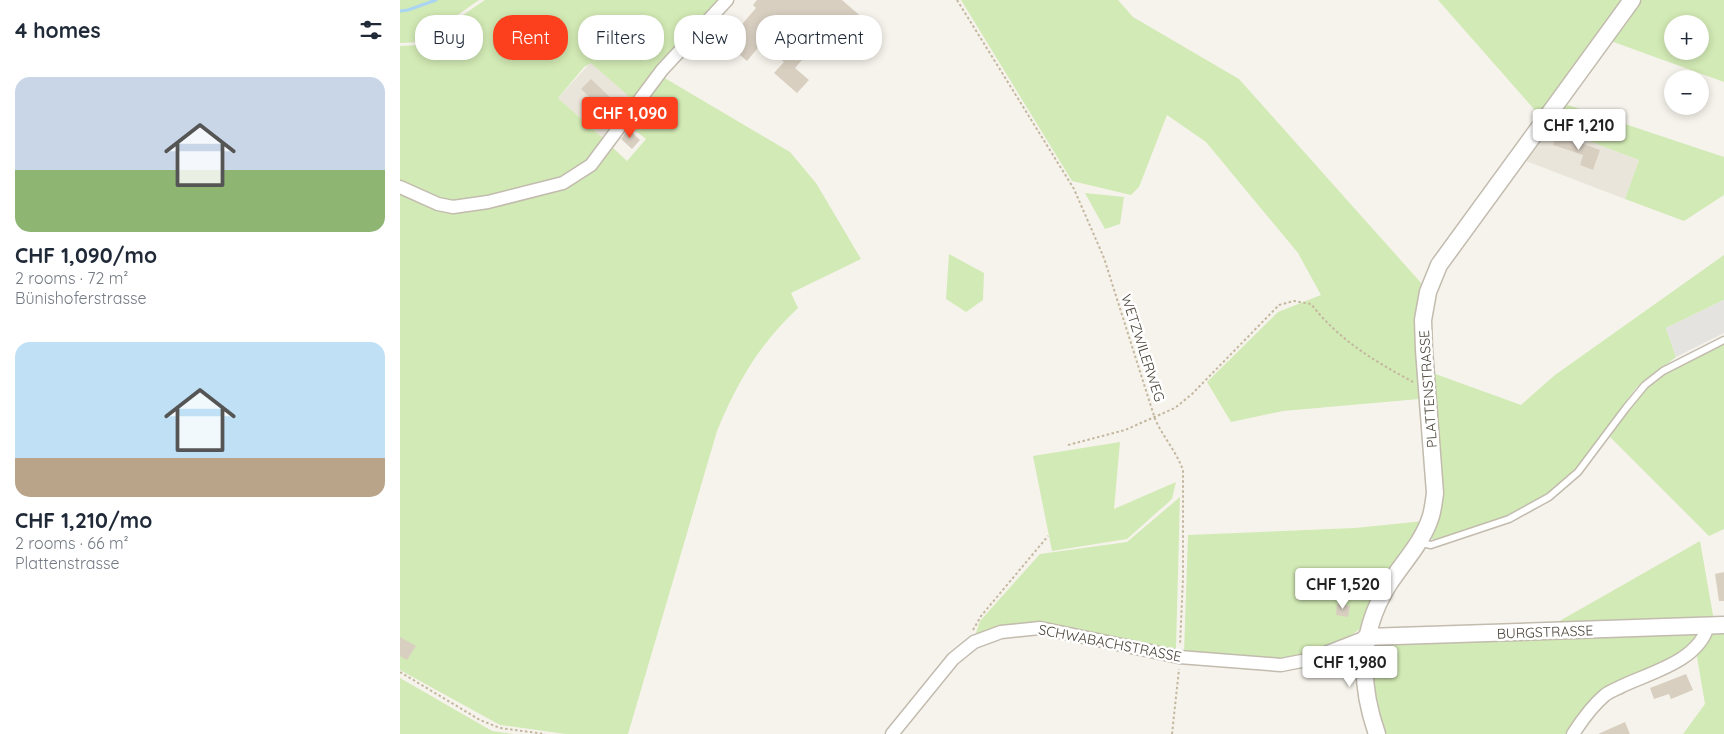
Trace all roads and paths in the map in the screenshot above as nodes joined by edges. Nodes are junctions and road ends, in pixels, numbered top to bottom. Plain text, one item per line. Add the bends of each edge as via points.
1 (727, 0) edge
2 (958, 0) edge
3 (1632, 0) edge
4 (400, 187) edge
5 (1724, 340) edge
6 (1427, 390) junction
7 (1155, 419) junction
8 (1068, 445) dead end
9 (1048, 536) dead end
10 (1419, 542) junction
11 (1716, 626) edge
12 (1366, 637) junction
13 (974, 642) junction
14 (1179, 657) junction
15 (400, 672) edge
16 (545, 734) edge
17 (892, 734) edge
18 (1172, 734) edge
19 (1377, 734) edge
20 (1573, 734) edge

1 - 4 street via 662,70 591,165 563,183 488,202 453,207
2 - 7 path, WETZWILERWEG via 1074,189 1104,258
3 - 6 street, PLATTENSTRASSE via 1439,265 1428,292 1423,320
5 - 10 lane via 1663,371 1645,385 1578,472 1549,497 1509,519 1431,546
6 - 7 path via 1345,341 1311,304 1294,302 1279,305 1192,394
6 - 10 street, PLATTENSTRASSE via 1435,493 1431,516
7 - 8 path
7 - 14 path, WETZWILERWEG via 1178,455 1183,470
9 - 13 path via 976,622
10 - 12 street, PLATTENSTRASSE via 1389,584
11 - 12 street, BURGSTRASSE
11 - 20 street via 1699,645 1676,661 1606,694
12 - 14 street, SCHWABACHSTRASSE via 1307,660 1281,665
12 - 19 street, PLATTENSTRASSE via 1366,691
13 - 14 street, SCHWABACHSTRASSE via 1001,632 1040,628
13 - 17 street, SCHWABACHSTRASSE via 947,665
14 - 18 path, WETZWILERWEG
15 - 16 path via 480,720 500,728

